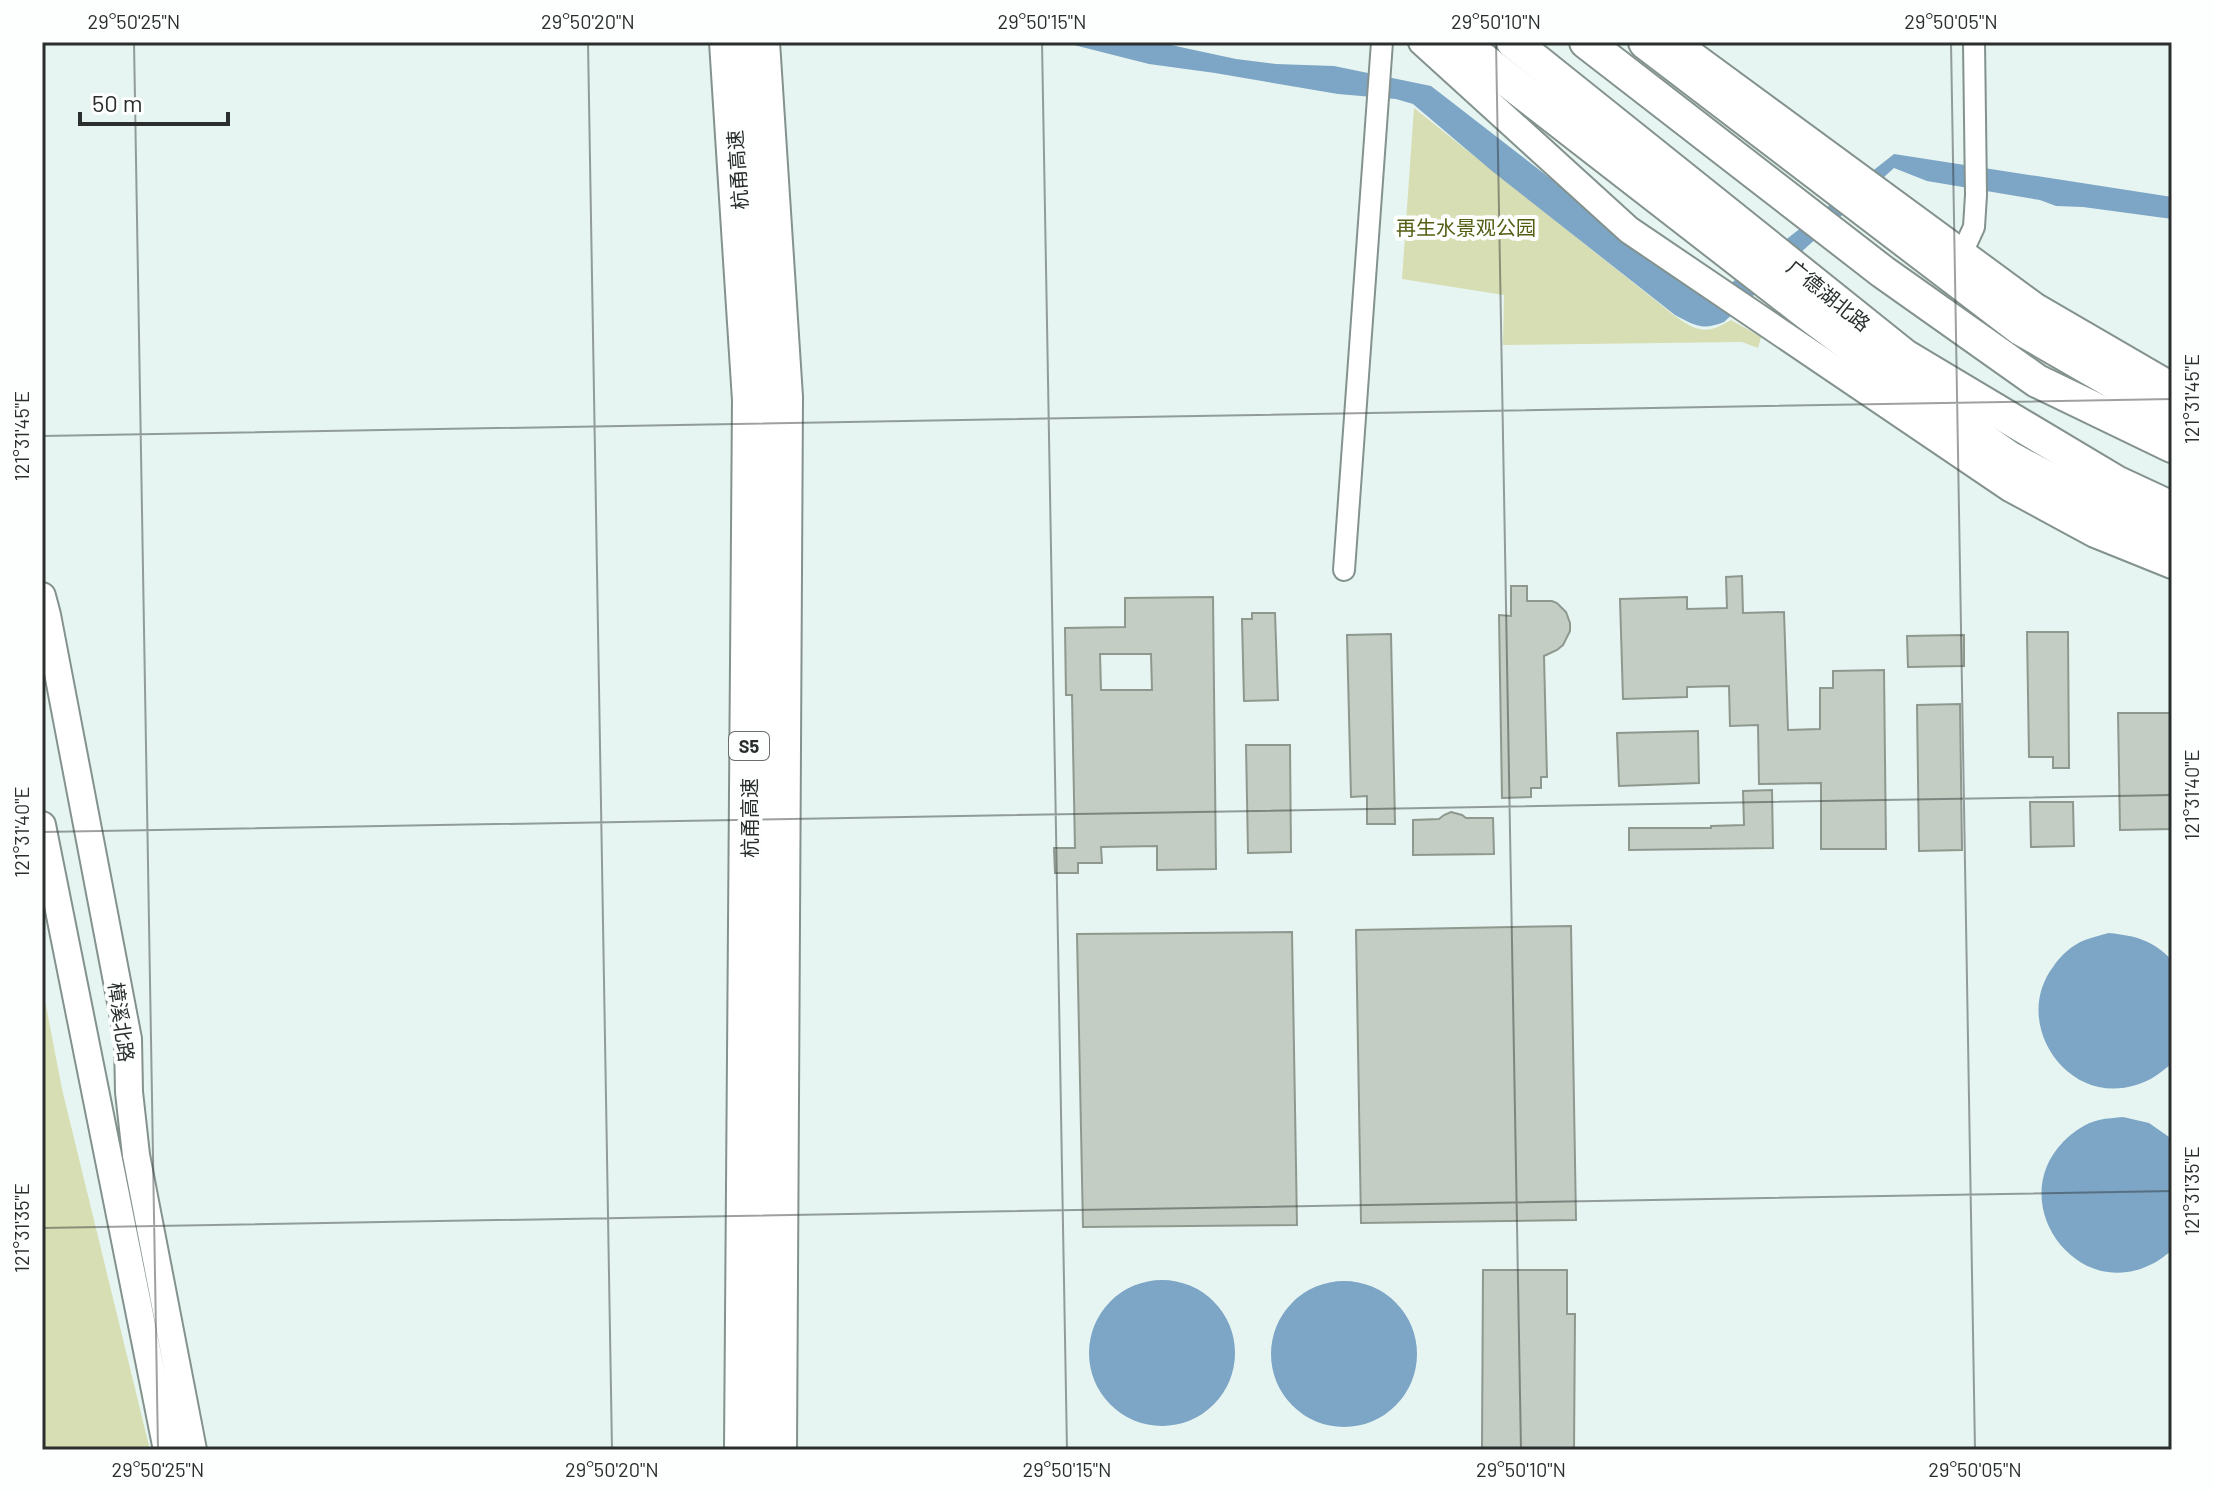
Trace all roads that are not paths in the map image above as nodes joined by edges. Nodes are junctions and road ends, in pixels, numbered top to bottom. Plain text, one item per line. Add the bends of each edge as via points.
1 (729, 42) edge
2 (760, 42) edge
3 (1422, 42) edge
4 (1459, 42) edge
5 (1513, 42) edge
6 (1586, 42) edge
7 (1646, 42) edge
8 (1675, 42) edge
9 (1974, 42) edge
10 (1381, 47) edge
11 (1962, 253) junction
12 (2172, 386) edge
13 (2172, 415) edge
14 (2172, 446) edge
15 (2172, 508) edge
16 (2172, 542) edge
17 (2172, 565) edge
18 (1344, 570) dead end
19 (42, 596) edge
20 (42, 825) edge
21 (167, 1450) edge
22 (193, 1450) edge
23 (744, 1450) edge
24 (777, 1450) edge

1 - 23 highway, 杭甬高速 / S5 via 752,400
2 - 24 highway, 杭甬高速 / S5 via 783,397
3 - 17 street via 1629,230 2010,488 2095,534
4 - 16 highway via 1918,395 2008,458
5 - 15 main road, 广德湖北路 via 1905,356 2116,482
6 - 14 main road via 1883,272 2037,381
7 - 13 highway via 2021,328
8 - 11 street
9 - 11 street via 1976,195 1974,227
10 - 18 street
11 - 12 street via 2036,307
19 - 22 street, 樟溪北路 via 128,1039 136,1155
20 - 21 street, 樟溪北路

